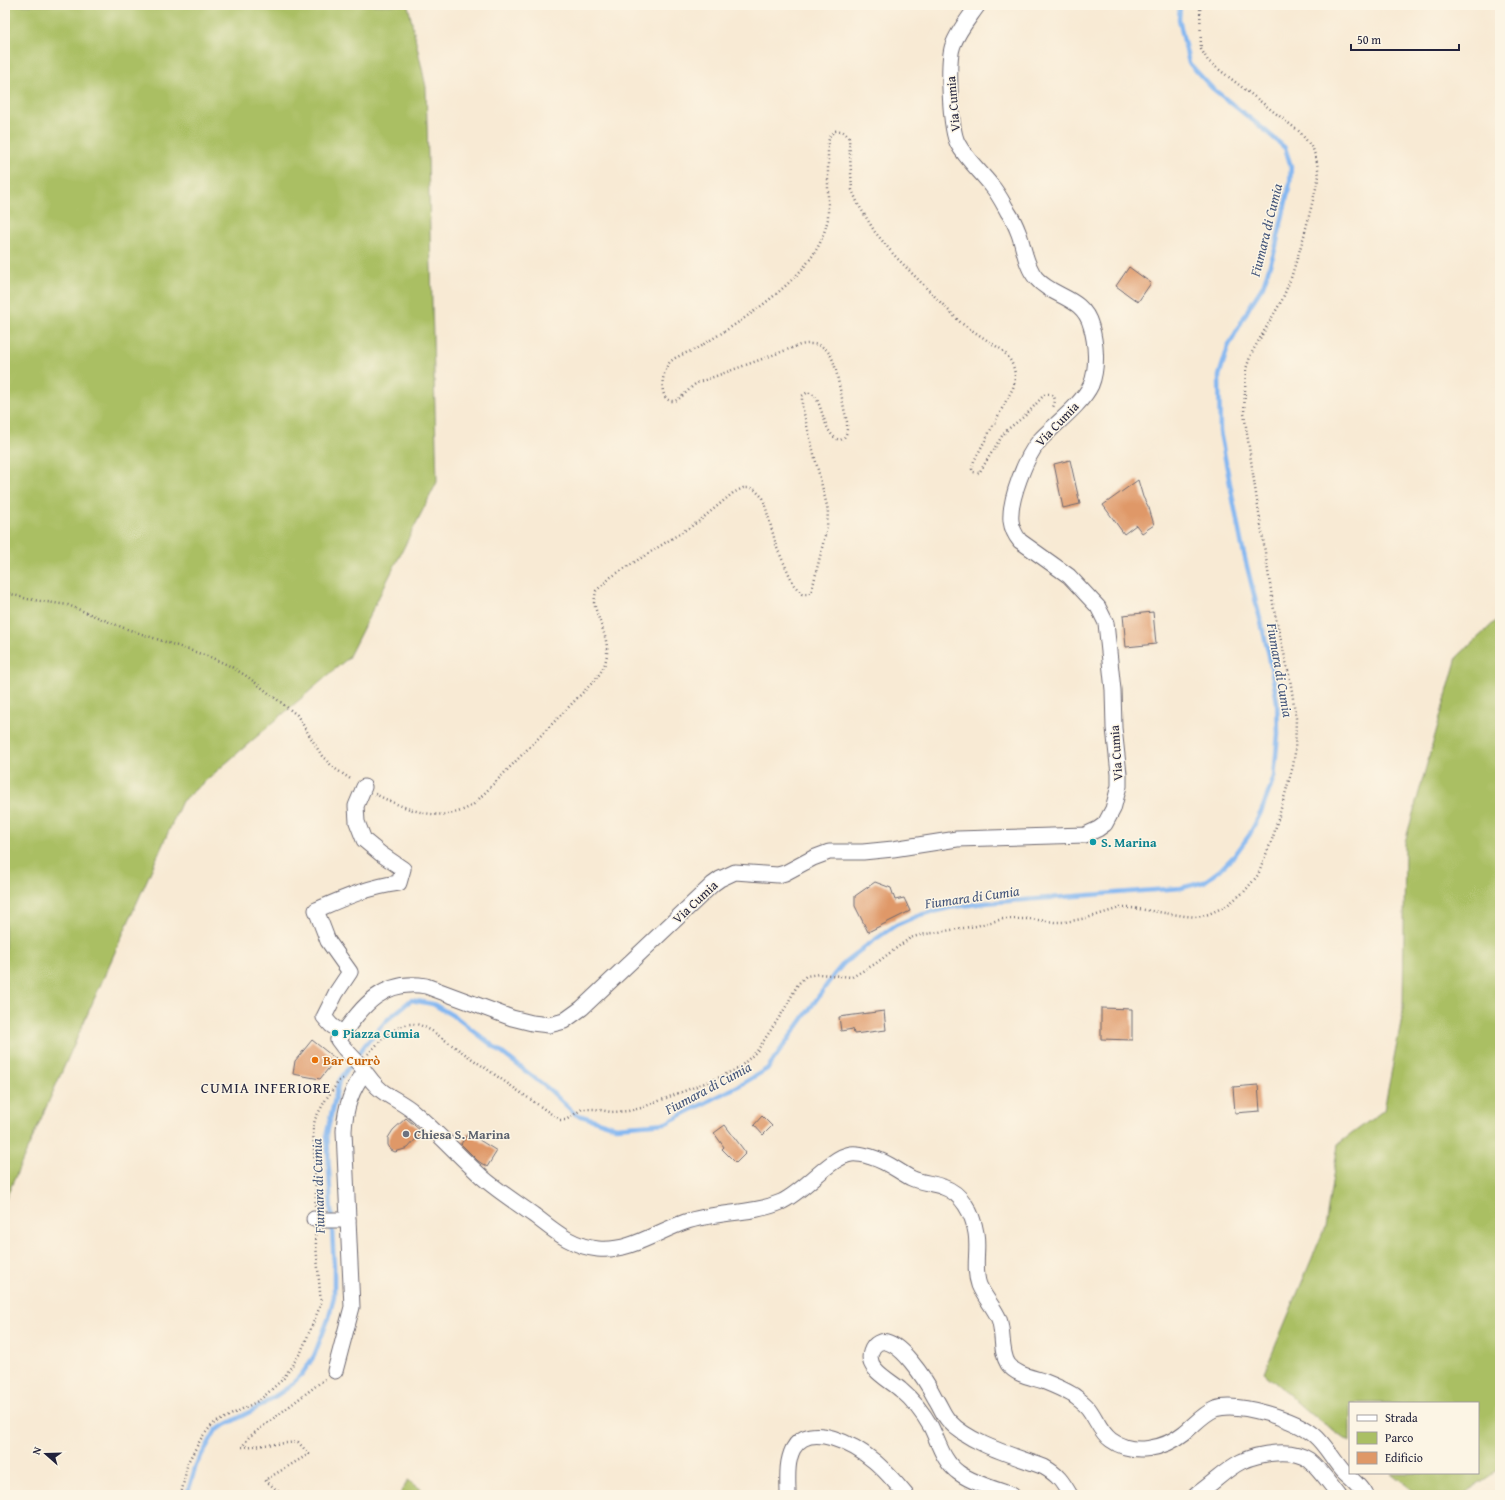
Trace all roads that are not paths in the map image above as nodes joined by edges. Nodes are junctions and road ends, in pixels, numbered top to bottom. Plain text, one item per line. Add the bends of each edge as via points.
1 (978, 5) edge
2 (364, 787) road end
3 (344, 1041) junction
4 (363, 1066) junction
5 (317, 1220) road end
6 (346, 1220) junction
7 (335, 1371) road end
8 (788, 1495) edge
9 (906, 1495) edge
10 (1012, 1495) edge
11 (1070, 1495) edge
12 (1196, 1495) edge
13 (1339, 1495) edge
14 (1365, 1495) edge

1 - 3 street, Via Cumia via 956,37 950,53 953,126 957,143 1005,205 1036,278 1082,308 1091,325 1094,338 1094,371 1090,386 1081,399 1039,440 1028,457 1015,494 1011,522 1020,541 1069,576 1098,606 1106,623 1119,774 1117,798 1109,817 1098,829 1085,835 957,839 893,849 829,852 785,874 734,872 713,884 582,1008 564,1021 549,1024 532,1023 433,989 409,985 392,988 375,997 360,1011
2 - 3 street via 356,806 357,822 364,840 403,869 399,883 378,886 350,895 316,910 328,941 350,972 324,1017
3 - 4 street, bridge
4 - 6 street via 345,1117
4 - 14 street via 379,1089 415,1113 492,1185 564,1238 586,1248 609,1250 624,1247 686,1222 781,1202 844,1156 858,1154 883,1161 914,1180 948,1188 962,1200 971,1216 978,1249 978,1283 998,1317 1008,1364 1018,1373 1061,1388 1089,1409 1103,1432 1114,1442 1136,1449 1155,1448 1174,1440 1209,1413 1225,1407 1242,1408 1288,1420 1305,1428 1319,1439
5 - 6 street
6 - 7 street via 352,1308
8 - 9 street via 789,1460 794,1448 803,1439 816,1435 828,1437 863,1453 880,1466
10 - 11 street via 953,1469 944,1457 923,1415 906,1394 873,1367 870,1354 873,1347 885,1342 897,1347 929,1387 949,1421 957,1428 973,1439 1044,1466 1059,1477
12 - 13 street via 1225,1471 1248,1458 1284,1452 1309,1460

